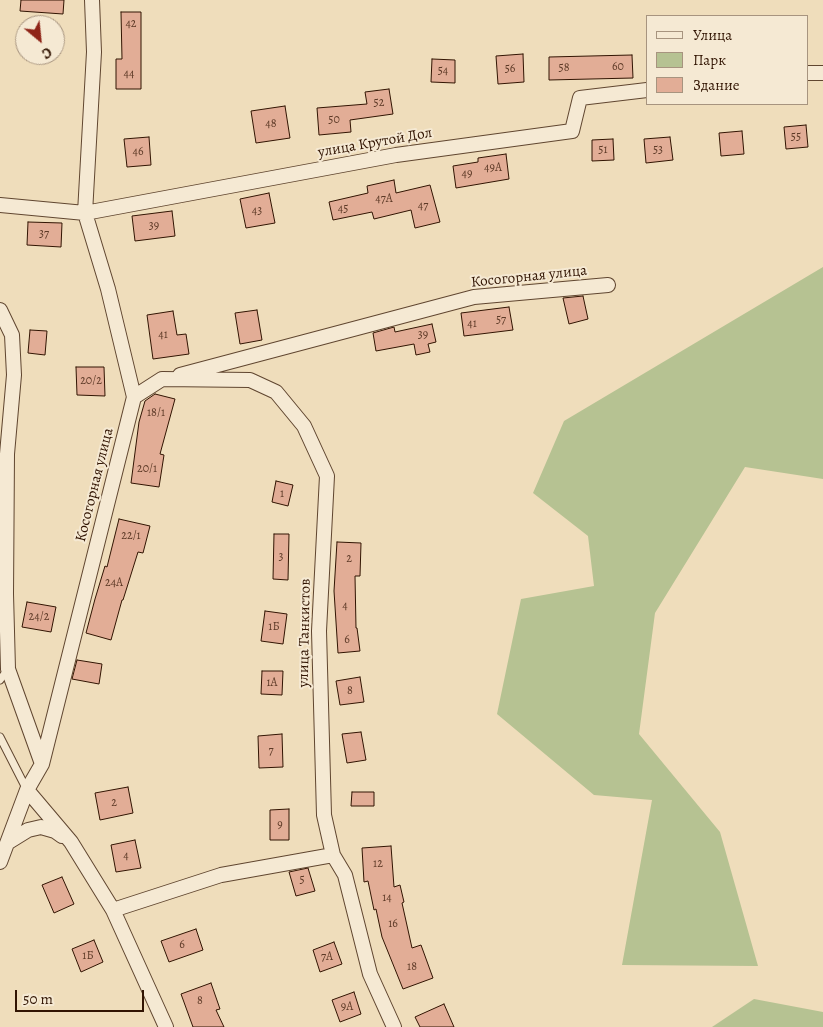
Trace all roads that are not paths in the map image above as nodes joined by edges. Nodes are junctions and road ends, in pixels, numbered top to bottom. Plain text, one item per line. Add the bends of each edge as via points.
1 (92, 0) edge
2 (823, 72) edge
3 (808, 74) edge
4 (646, 90) edge
5 (0, 205) edge
6 (85, 213) junction
7 (608, 285) dead end
8 (0, 310) edge
9 (162, 379) junction
10 (134, 397) junction
11 (5, 412) edge
12 (4, 674) edge
13 (0, 737) edge
14 (42, 764) junction
15 (28, 790) junction
16 (71, 842) junction
17 (7, 843) junction
18 (333, 855) junction
19 (0, 862) edge
20 (113, 910) junction
21 (166, 1027) edge
22 (394, 1027) edge

1 - 6 street via 94,52
2 - 3 street
4 - 6 street, улица Крутой Дол via 580,98 572,131 396,155
5 - 6 street, улица Крутой Дол
6 - 10 street, Косогорная улица via 108,289
7 - 9 street, Косогорная улица via 474,297
8 - 11 street via 12,335 14,374
9 - 10 street
9 - 18 street, улица Танкистов via 250,380 276,392 304,426 327,476 319,630 324,815
10 - 14 street, Косогорная улица
11 - 12 street
12 - 14 street
13 - 15 lane
14 - 15 street, Косогорная улица
15 - 16 street
15 - 17 street, Косогорная улица
16 - 17 street via 55,831 41,827 28,830
16 - 20 street
17 - 19 street, Косогорная улица
18 - 20 street via 221,876
18 - 22 street, улица Танкистов via 345,875 370,974
20 - 21 street

